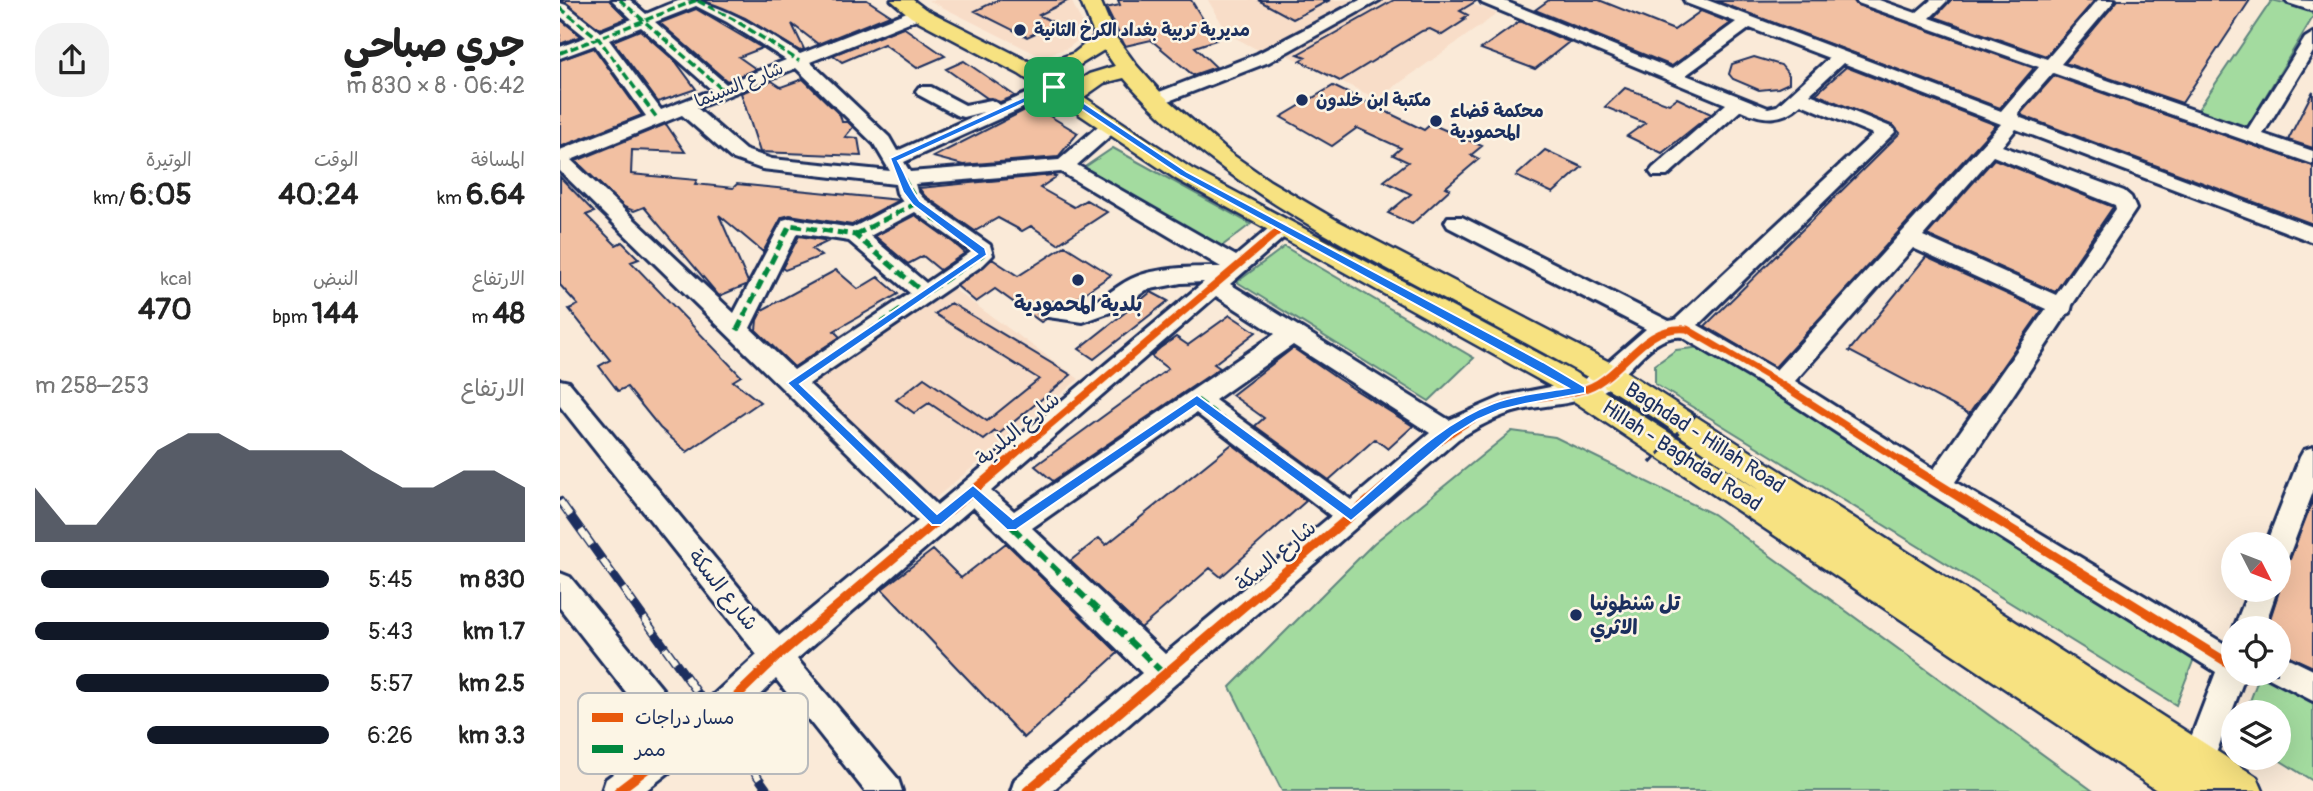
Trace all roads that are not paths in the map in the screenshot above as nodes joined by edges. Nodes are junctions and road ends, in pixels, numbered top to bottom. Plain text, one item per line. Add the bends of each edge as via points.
1 (620, 0) edge
2 (698, 0) edge
3 (1090, 0) edge
4 (1372, 0) edge
5 (1488, 0) edge
6 (1692, 0) edge
7 (1864, 0) edge
8 (1940, 0) edge
9 (2107, 0) edge
10 (2294, 0) edge
11 (1520, 5) edge
12 (1723, 5) edge
13 (2313, 6) edge
14 (910, 7) edge
15 (560, 8) edge
16 (1919, 19) junction
17 (646, 20) junction
18 (1748, 21) junction
19 (1105, 36) junction
20 (598, 38) junction
21 (2313, 38) edge
22 (560, 52) edge
23 (1841, 56) junction
24 (799, 61) junction
25 (2051, 66) junction
26 (1027, 69) junction
27 (1129, 71) junction
28 (1672, 77) junction
29 (1058, 90) junction
30 (724, 91) junction
31 (925, 92) dead end
32 (1798, 96) junction
33 (1155, 100) junction
34 (1737, 104) junction
35 (684, 107) junction
36 (657, 118) junction
37 (2013, 121) junction
38 (1111, 125) junction
39 (2252, 137) junction
40 (1990, 148) junction
41 (2313, 158) edge
42 (560, 159) edge
43 (893, 160) junction
44 (1064, 166) junction
45 (1660, 172) dead end
46 (904, 179) junction
47 (916, 203) junction
48 (1455, 222) dead end
49 (1282, 228) junction
50 (2313, 234) edge
51 (855, 235) junction
52 (1908, 237) junction
53 (1226, 275) junction
54 (925, 294) junction
55 (2062, 307) junction
56 (1049, 310) dead end
57 (1673, 328) junction
58 (737, 330) junction
59 (1292, 334) junction
60 (793, 383) junction
61 (1595, 383) junction
62 (1780, 383) junction
63 (560, 389) edge
64 (1197, 400) junction
65 (1449, 432) junction
66 (2313, 457) edge
67 (1938, 485) junction
68 (973, 491) junction
69 (1351, 515) junction
70 (936, 521) junction
71 (1012, 527) junction
72 (2285, 532) edge
73 (562, 594) edge
74 (777, 657) junction
75 (2221, 660) edge
76 (1164, 674) junction
77 (2291, 674) edge
78 (2226, 686) edge
79 (2313, 687) edge
80 (644, 693) edge
81 (740, 693) edge
82 (806, 693) edge
83 (808, 695) edge
84 (640, 774) edge
85 (2195, 776) edge
86 (618, 791) edge
87 (886, 791) edge
88 (1027, 791) edge
89 (2243, 791) edge

1 - 17 street
2 - 17 street
2 - 24 street
3 - 19 main road, Baghdad - Hillah Road
4 - 33 street via 1263,58
5 - 11 street
6 - 12 street
7 - 16 street
8 - 16 street
9 - 25 street
10 - 13 street
11 - 28 street
12 - 18 street
14 - 24 street, شارع السينما
14 - 26 main road, Hillah - Baghdad Road
15 - 20 street
16 - 25 street
17 - 20 street
17 - 30 street
18 - 23 street
18 - 28 street
19 - 26 main road via 1096,49 1077,60
19 - 27 main road, Baghdad - Hillah Road
20 - 22 street
20 - 36 street
21 - 39 street
23 - 32 street
23 - 37 street
24 - 30 street, شارع السينما
24 - 43 street via 882,141
25 - 37 street via 2009,113
25 - 39 street
26 - 29 main road, Hillah - Baghdad Road
27 - 29 main road
27 - 33 main road, Baghdad - Hillah Road
28 - 34 street
29 - 31 street via 963,111
29 - 38 main road, Hillah - Baghdad Road
29 - 43 street
30 - 35 street, شارع السينما
32 - 34 street via 1771,114
32 - 57 street via 1886,132
33 - 61 main road, Baghdad - Hillah Road via 1222,158 1329,227
34 - 45 street
35 - 36 street, شارع السينما
35 - 46 street via 738,154 769,165
36 - 42 street, شارع السينما
37 - 40 street
37 - 50 street
38 - 44 street
38 - 49 main road, Hillah - Baghdad Road via 1184,174
39 - 41 street
40 - 52 street
40 - 55 street via 2117,196 2126,205
42 - 58 street
43 - 46 street
44 - 46 street
44 - 53 street
46 - 47 street
47 - 51 street
47 - 54 street via 982,250 982,255
48 - 57 street
49 - 53 street, شارع البلدية
49 - 61 main road, Hillah - Baghdad Road via 1539,365
51 - 54 street
51 - 58 street via 790,225
52 - 55 street
52 - 62 street
53 - 56 street via 1181,275 1139,284 1114,302 1083,314
53 - 59 street
53 - 68 street, شارع البلدية
54 - 60 street
55 - 67 street
57 - 61 street via 1648,338
57 - 62 street
58 - 60 street
59 - 64 street
59 - 65 street
60 - 70 street
61 - 65 street, شارع السكة via 1498,406
61 - 85 main road, Hillah - Baghdad Road
62 - 67 street
63 - 74 street, شارع السكة
64 - 69 street
64 - 71 street
65 - 69 street, شارع السكة
66 - 72 street
67 - 75 street
68 - 70 street, شارع البلدية
68 - 71 street
69 - 76 street, شارع السكة
70 - 74 street, شارع البلدية
71 - 76 street
73 - 80 street
74 - 81 street, شارع البلدية
74 - 82 street, شارع السكة
76 - 88 street, شارع السكة
77 - 79 street
78 - 85 street
83 - 87 street, شارع السكة
84 - 86 street, شارع البلدية
85 - 89 main road

